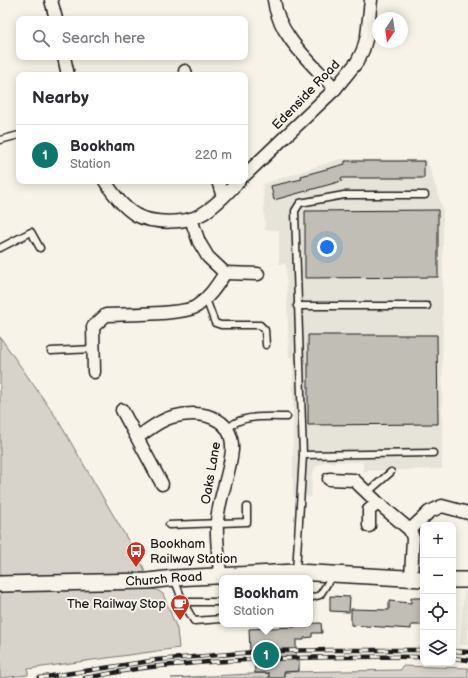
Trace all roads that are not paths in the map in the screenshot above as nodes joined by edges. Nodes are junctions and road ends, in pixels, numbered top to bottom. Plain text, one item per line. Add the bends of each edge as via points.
1 (51, 0) edge
2 (274, 0) edge
3 (371, 0) edge
4 (55, 16) edge
5 (65, 60) edge
6 (67, 72) edge
7 (335, 89) junction
8 (16, 136) edge
9 (0, 140) edge
10 (248, 172) edge
11 (107, 184) edge
12 (219, 184) edge
13 (236, 184) edge
14 (425, 195) dead end
15 (223, 197) junction
16 (191, 219) junction
17 (0, 248) edge
18 (40, 248) dead end
19 (225, 273) junction
20 (258, 274) dead end
21 (206, 299) junction
22 (297, 306) junction
23 (427, 306) dead end
24 (266, 345) dead end
25 (94, 349) junction
26 (51, 351) dead end
27 (94, 372) dead end
28 (122, 410) dead end
29 (287, 417) dead end
30 (228, 429) junction
31 (138, 437) junction
32 (433, 454) dead end
33 (303, 455) junction
34 (391, 472) dead end
35 (329, 479) dead end
36 (162, 484) dead end
37 (368, 492) junction
38 (378, 503) junction
39 (247, 507) dead end
40 (468, 513) edge
41 (217, 522) junction
42 (169, 525) dead end
43 (369, 526) dead end
44 (410, 530) junction
45 (296, 572) junction
46 (333, 574) junction
47 (220, 575) edge
48 (239, 575) edge
49 (219, 576) edge
50 (174, 578) junction
51 (417, 578) edge
52 (456, 580) edge
53 (468, 580) edge
54 (0, 584) edge
55 (313, 597) edge
56 (183, 602) junction
57 (219, 602) edge
58 (219, 619) edge

1 - 4 street
2 - 7 street via 278,17 291,41
3 - 7 street, Edenside Road via 363,50 357,62
5 - 6 street
7 - 10 street, Edenside Road
8 - 9 lane
11 - 16 street via 122,202 140,217 165,221
12 - 15 street
13 - 15 street
14 - 22 lane via 344,195 300,203 295,211
15 - 16 street via 209,210
16 - 19 street via 199,242 208,257
17 - 18 lane via 31,232
19 - 20 street
19 - 21 street
21 - 24 lane via 215,323 260,325 265,330
21 - 25 street via 196,307 176,312 106,315 93,327
22 - 23 lane
22 - 33 lane
25 - 26 lane
25 - 27 street
28 - 31 street
29 - 30 lane via 245,419
30 - 31 street, Oaks Lane via 212,417 199,414 184,415 170,417
30 - 41 street, Oaks Lane via 232,448
31 - 36 street
32 - 33 lane
33 - 45 lane
34 - 37 lane
35 - 37 street via 354,480
37 - 38 street
38 - 43 street via 369,510
38 - 44 street
39 - 41 lane via 247,522
40 - 44 street via 442,506 429,512
41 - 42 lane
41 - 47 street, Oaks Lane
44 - 51 street
45 - 46 street, Church Road
45 - 48 street, Church Road
46 - 51 street, Church Road
46 - 55 lane via 320,595
49 - 50 street, Church Road
50 - 54 street, Church Road via 148,581
50 - 56 lane
52 - 53 street
56 - 57 lane
56 - 58 lane via 194,621

